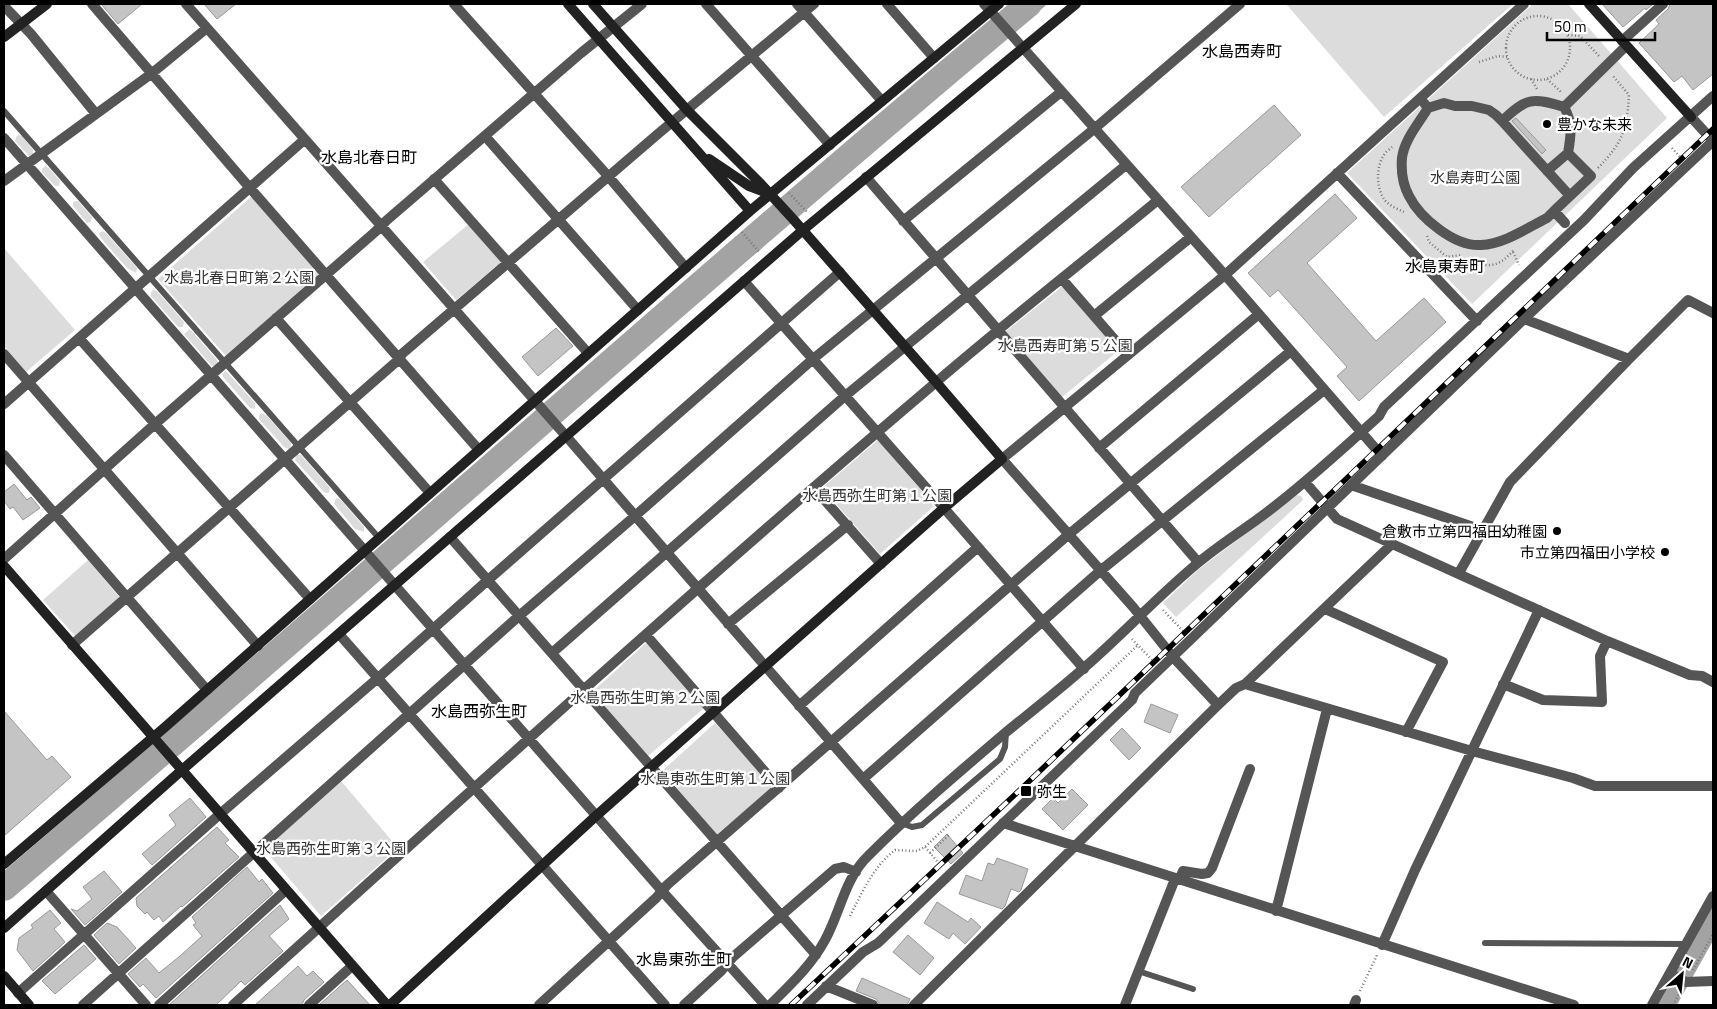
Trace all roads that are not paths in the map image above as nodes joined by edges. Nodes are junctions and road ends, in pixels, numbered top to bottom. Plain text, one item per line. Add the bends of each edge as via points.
1 (47, 4) edge
2 (92, 4) edge
3 (186, 4) edge
4 (454, 4) edge
5 (568, 4) edge
6 (594, 4) edge
7 (642, 4) edge
8 (706, 4) edge
9 (814, 4) edge
10 (887, 4) edge
11 (1076, 4) edge
12 (1240, 4) edge
13 (1524, 4) edge
14 (1589, 4) edge
15 (1663, 4) edge
16 (4, 6) edge
17 (991, 6) edge
18 (800, 8) edge
19 (20, 24) junction
20 (614, 27) junction
21 (207, 28) junction
22 (4, 37) edge
23 (598, 39) junction
24 (1624, 43) junction
25 (1020, 44) junction
26 (752, 56) junction
27 (934, 58) junction
28 (151, 74) junction
29 (1061, 92) junction
30 (534, 93) junction
31 (1713, 96) edge
32 (1420, 98) junction
33 (882, 101) junction
34 (1564, 107) junction
35 (1428, 108) junction
36 (687, 110) junction
37 (4, 111) edge
38 (96, 114) junction
39 (1691, 117) junction
40 (1502, 121) junction
41 (672, 122) junction
42 (1094, 129) junction
43 (484, 136) junction
44 (4, 138) edge
45 (304, 140) junction
46 (1713, 141) edge
47 (830, 145) junction
48 (696, 150) junction
49 (1568, 152) junction
50 (41, 154) junction
51 (26, 165) junction
52 (1126, 165) junction
53 (1548, 171) junction
54 (1337, 173) junction
55 (608, 176) junction
56 (866, 177) junction
57 (434, 180) junction
58 (4, 181) edge
59 (250, 188) junction
60 (771, 194) junction
61 (1570, 196) junction
62 (1158, 200) junction
63 (750, 211) junction
64 (1554, 211) junction
65 (558, 220) junction
66 (903, 221) junction
67 (1565, 223) dead end
68 (380, 226) junction
69 (803, 230) junction
70 (1191, 237) junction
71 (935, 259) junction
72 (508, 263) junction
73 (686, 268) junction
74 (840, 272) junction
75 (326, 275) junction
76 (148, 276) junction
77 (1225, 276) junction
78 (1062, 279) junction
79 (744, 281) junction
80 (136, 289) junction
81 (967, 296) junction
82 (873, 309) junction
83 (454, 310) junction
84 (638, 310) junction
85 (1713, 313) edge
86 (1258, 314) junction
87 (1094, 316) junction
88 (276, 318) junction
89 (1524, 319) junction
90 (1477, 321) junction
91 (781, 324) junction
92 (998, 331) junction
93 (79, 338) junction
94 (906, 347) junction
95 (1291, 351) junction
96 (588, 353) junction
97 (4, 354) edge
98 (1128, 355) junction
99 (399, 358) junction
100 (1629, 358) junction
101 (812, 359) junction
102 (225, 363) junction
103 (211, 375) junction
104 (29, 382) junction
105 (936, 382) junction
106 (1324, 390) junction
107 (845, 396) junction
108 (534, 401) junction
109 (349, 402) junction
110 (4, 404) edge
111 (1064, 408) junction
112 (155, 424) junction
113 (877, 432) junction
114 (1361, 432) junction
115 (566, 436) junction
116 (298, 446) junction
117 (1099, 448) junction
118 (479, 450) junction
119 (4, 455) edge
120 (1382, 456) junction
121 (285, 458) junction
122 (1002, 459) junction
123 (104, 469) junction
124 (603, 480) junction
125 (1305, 482) junction
126 (1131, 484) junction
127 (1351, 485) junction
128 (814, 488) junction
129 (430, 493) junction
130 (229, 508) junction
131 (944, 508) junction
132 (1327, 508) junction
133 (55, 514) junction
134 (635, 516) junction
135 (1163, 521) junction
136 (848, 525) junction
137 (1482, 530) junction
138 (1068, 535) junction
139 (450, 537) junction
140 (379, 538) junction
141 (1392, 544) junction
142 (978, 547) junction
143 (366, 550) junction
144 (666, 553) junction
145 (178, 554) junction
146 (4, 559) edge
147 (1198, 562) junction
148 (881, 564) junction
149 (4, 566) edge
150 (1100, 571) junction
151 (1459, 573) junction
152 (488, 580) junction
153 (395, 584) junction
154 (1012, 585) junction
155 (698, 590) junction
156 (126, 598) junction
157 (310, 599) junction
158 (1325, 609) junction
159 (1538, 610) junction
160 (519, 616) junction
161 (1140, 616) junction
162 (1043, 622) junction
163 (728, 624) junction
164 (434, 629) junction
165 (338, 634) junction
166 (646, 636) junction
167 (1607, 641) junction
168 (72, 645) junction
169 (258, 646) junction
170 (552, 653) junction
171 (1173, 657) junction
172 (465, 665) junction
173 (765, 666) junction
174 (1084, 669) junction
175 (378, 678) junction
176 (1713, 682) edge
177 (1245, 684) junction
178 (1503, 684) junction
179 (207, 690) junction
180 (584, 690) junction
181 (799, 706) junction
182 (1218, 706) junction
183 (1326, 709) junction
184 (713, 713) junction
185 (410, 714) junction
186 (1006, 732) junction
187 (1406, 732) junction
188 (153, 738) junction
189 (529, 738) junction
190 (831, 743) junction
191 (1472, 751) junction
192 (652, 768) junction
193 (1250, 769) dead end
194 (182, 770) junction
195 (863, 780) junction
196 (1713, 786) edge
197 (474, 788) junction
198 (779, 788) junction
199 (220, 814) junction
200 (597, 816) junction
201 (901, 823) junction
202 (1003, 823) junction
203 (717, 842) junction
204 (1076, 847) junction
205 (253, 852) junction
206 (4, 864) edge
207 (542, 866) junction
208 (856, 872) junction
209 (1177, 879) junction
210 (286, 890) junction
211 (46, 891) junction
212 (662, 891) junction
213 (1713, 896) edge
214 (1276, 911) junction
215 (780, 916) junction
216 (4, 928) edge
217 (319, 928) junction
218 (84, 935) junction
219 (609, 942) junction
220 (1485, 943) dead end
221 (1686, 944) junction
222 (1382, 945) junction
223 (816, 955) junction
224 (727, 964) junction
225 (352, 966) junction
226 (1138, 971) junction
227 (119, 974) junction
228 (1672, 974) junction
229 (4, 976) edge
230 (1713, 981) edge
231 (826, 986) junction
232 (1193, 988) dead end
233 (18, 993) junction
234 (29, 1005) edge
235 (83, 1005) edge
236 (146, 1005) edge
237 (159, 1005) edge
238 (233, 1005) edge
239 (309, 1005) edge
240 (388, 1005) edge
241 (541, 1005) edge
242 (665, 1005) edge
243 (684, 1005) edge
244 (765, 1005) edge
245 (770, 1005) edge
246 (807, 1005) edge
247 (873, 1005) edge
248 (914, 1005) edge
249 (1125, 1005) edge
250 (1574, 1005) edge
251 (1652, 1005) edge

1 - 19 street
2 - 28 street
3 - 21 street
4 - 30 street
5 - 23 street
6 - 20 street
7 - 20 street
8 - 26 street
9 - 18 street
10 - 27 street
11 - 25 street
12 - 42 street
13 - 32 street
14 - 24 street
15 - 24 street
16 - 19 street
17 - 25 street
17 - 27 street
18 - 26 street
18 - 33 street
19 - 22 street
19 - 38 street
20 - 23 street
20 - 36 street
21 - 28 street
21 - 45 street
23 - 30 street
23 - 41 street
24 - 34 street
24 - 39 street
25 - 29 street
25 - 56 street
26 - 36 street
26 - 47 street
27 - 33 street
28 - 38 street
28 - 59 street
29 - 42 street
29 - 66 street
30 - 43 street
30 - 55 street
31 - 39 street
32 - 35 street
32 - 54 street
33 - 47 street
34 - 40 street via 1544,100 1529,101
34 - 49 street via 1571,130
35 - 40 street via 1444,103 1472,106 1489,110
35 - 64 street via 1405,146 1402,158 1408,194 1422,215 1461,243 1479,246 1493,244 1547,218
36 - 41 street
36 - 60 street
37 - 50 lane
38 - 50 street
39 - 46 street
39 - 90 street via 1633,168 1584,220
40 - 53 street
41 - 48 street
41 - 55 street
42 - 52 street
42 - 71 street
43 - 57 street
43 - 65 street
44 - 51 street
45 - 59 street
45 - 68 street
46 - 89 street
47 - 60 street
48 - 60 street via 748,186
48 - 63 street
49 - 53 street
49 - 61 street via 1591,176
50 - 51 street
50 - 76 lane
51 - 58 street
51 - 80 street
52 - 62 street
52 - 81 street
53 - 61 street
54 - 77 street
54 - 90 street
55 - 65 street
55 - 73 street
56 - 66 street
56 - 69 street
57 - 68 street
57 - 72 street
59 - 75 street
59 - 76 street
60 - 63 street
60 - 69 street
61 - 64 street
62 - 70 street
62 - 78 street
63 - 73 street
64 - 67 street
65 - 72 street
65 - 84 street
66 - 71 street
68 - 75 street
68 - 83 street
69 - 74 street
69 - 79 street
70 - 77 street
70 - 87 street
71 - 81 street
71 - 82 street
72 - 83 street
72 - 96 street
73 - 84 street
74 - 82 street
74 - 91 street
75 - 88 street
75 - 99 street
76 - 80 street
76 - 102 lane
77 - 86 street
77 - 98 street
78 - 87 street
78 - 92 street
79 - 91 street
79 - 115 street
80 - 93 street
80 - 103 street
81 - 92 street
81 - 94 street
82 - 94 street
82 - 101 street
83 - 99 street
83 - 108 street
84 - 96 street
85 - 100 street via 1688,300
86 - 95 street
86 - 117 street
87 - 98 street
88 - 102 street
88 - 109 street
89 - 100 street
89 - 120 street
90 - 114 street
91 - 101 street
91 - 124 street
92 - 105 street
92 - 111 street
93 - 104 street
93 - 112 street
94 - 105 street
94 - 107 street
95 - 106 street
95 - 126 street
96 - 108 street
97 - 104 street
98 - 111 street
99 - 109 street
99 - 118 street
100 - 137 street via 1510,482
101 - 107 street
101 - 134 street
102 - 103 street
102 - 116 lane
103 - 112 street
103 - 121 street
104 - 110 street
104 - 123 street
105 - 113 street
105 - 122 street
106 - 114 street
106 - 135 street
107 - 113 street
107 - 144 street
108 - 115 street
108 - 118 street
109 - 116 street
109 - 129 street
111 - 117 street
111 - 122 street
112 - 123 street
112 - 130 street
113 - 128 street
113 - 131 street
114 - 120 street
114 - 125 street
115 - 124 street
115 - 139 street
116 - 121 street
116 - 140 lane
117 - 126 street
118 - 129 street
119 - 133 street
120 - 127 street
121 - 130 street
121 - 143 street
122 - 131 street
122 - 138 street
123 - 133 street
123 - 145 street
124 - 134 street
124 - 152 street
125 - 132 street
125 - 147 street
126 - 135 street
126 - 138 street
127 - 132 street
127 - 137 street
128 - 136 street
128 - 155 street
129 - 140 street
130 - 145 street
130 - 157 street
131 - 142 street
131 - 148 street
132 - 141 street via 1337,519
132 - 171 street
133 - 146 street
133 - 156 street
134 - 144 street
134 - 160 street
135 - 147 street
135 - 150 street
136 - 148 street
136 - 163 street
137 - 151 street
138 - 150 street
138 - 154 street
139 - 152 street
139 - 153 street
140 - 143 street
141 - 151 street
141 - 158 street
142 - 154 street
142 - 181 street
143 - 153 street
143 - 157 street
144 - 155 street
144 - 170 street
145 - 156 street
145 - 169 street
147 - 161 street
148 - 173 street
149 - 168 street
150 - 161 street
150 - 162 street
151 - 159 street
152 - 160 street
152 - 164 street
153 - 164 street
153 - 165 street
154 - 162 street
154 - 190 street
155 - 163 street
155 - 166 street
156 - 168 street
156 - 179 street
157 - 169 street
158 - 177 street
158 - 187 street via 1443,662
159 - 167 street
159 - 178 street
160 - 170 street
160 - 172 street
161 - 171 street
161 - 174 street
162 - 174 street
162 - 195 street
163 - 173 street
164 - 172 street
164 - 175 street
165 - 175 street
165 - 194 street
166 - 180 street
166 - 184 street
167 - 176 street
167 - 178 street via 1600,656 1602,702 1543,700
168 - 188 street
169 - 179 street
170 - 180 street
171 - 182 street
171 - 202 street
172 - 185 street
172 - 189 street
173 - 181 street
173 - 184 street
174 - 186 street
175 - 185 street
175 - 199 street
177 - 182 street via 1236,688
177 - 183 street
178 - 191 street
179 - 188 street
180 - 189 street
180 - 192 street
181 - 190 street
182 - 204 street
183 - 187 street
183 - 214 street
184 - 192 street
184 - 198 street
185 - 197 street
185 - 205 street
186 - 201 street
186 - 201 lane via 1000,759 922,825 912,827
187 - 191 street
188 - 194 street
188 - 206 street
189 - 197 street
189 - 200 street
190 - 195 street
190 - 198 street
191 - 196 street via 1595,786
191 - 222 street
192 - 200 street
192 - 203 street
193 - 209 street via 1212,868 1202,874 1182,871
194 - 199 street
194 - 211 street
195 - 201 street
197 - 207 street
197 - 217 street
198 - 203 street
199 - 205 street
199 - 218 street
200 - 207 street
200 - 212 street
201 - 208 street
202 - 204 street
202 - 231 street via 878,943 863,952
203 - 212 street
203 - 215 street
204 - 209 street
204 - 248 street
205 - 210 street
205 - 227 street
207 - 219 street
207 - 240 street
208 - 215 street via 844,867 835,869
208 - 223 street
209 - 214 street
209 - 226 street
210 - 217 street
210 - 237 street
211 - 216 street
211 - 218 street
212 - 219 street
212 - 224 street
213 - 221 street
214 - 222 street
215 - 223 street
215 - 224 street
217 - 225 street
217 - 238 street
218 - 227 street
218 - 233 street
219 - 241 street
219 - 242 street
220 - 221 lane
221 - 228 street
222 - 250 street
223 - 245 street
224 - 243 street
224 - 244 street
225 - 239 street
225 - 240 street
226 - 232 lane
226 - 249 street
227 - 235 street
227 - 236 street
228 - 230 street via 1684,980
228 - 251 street
229 - 233 street
231 - 246 street
231 - 247 street
233 - 234 street

